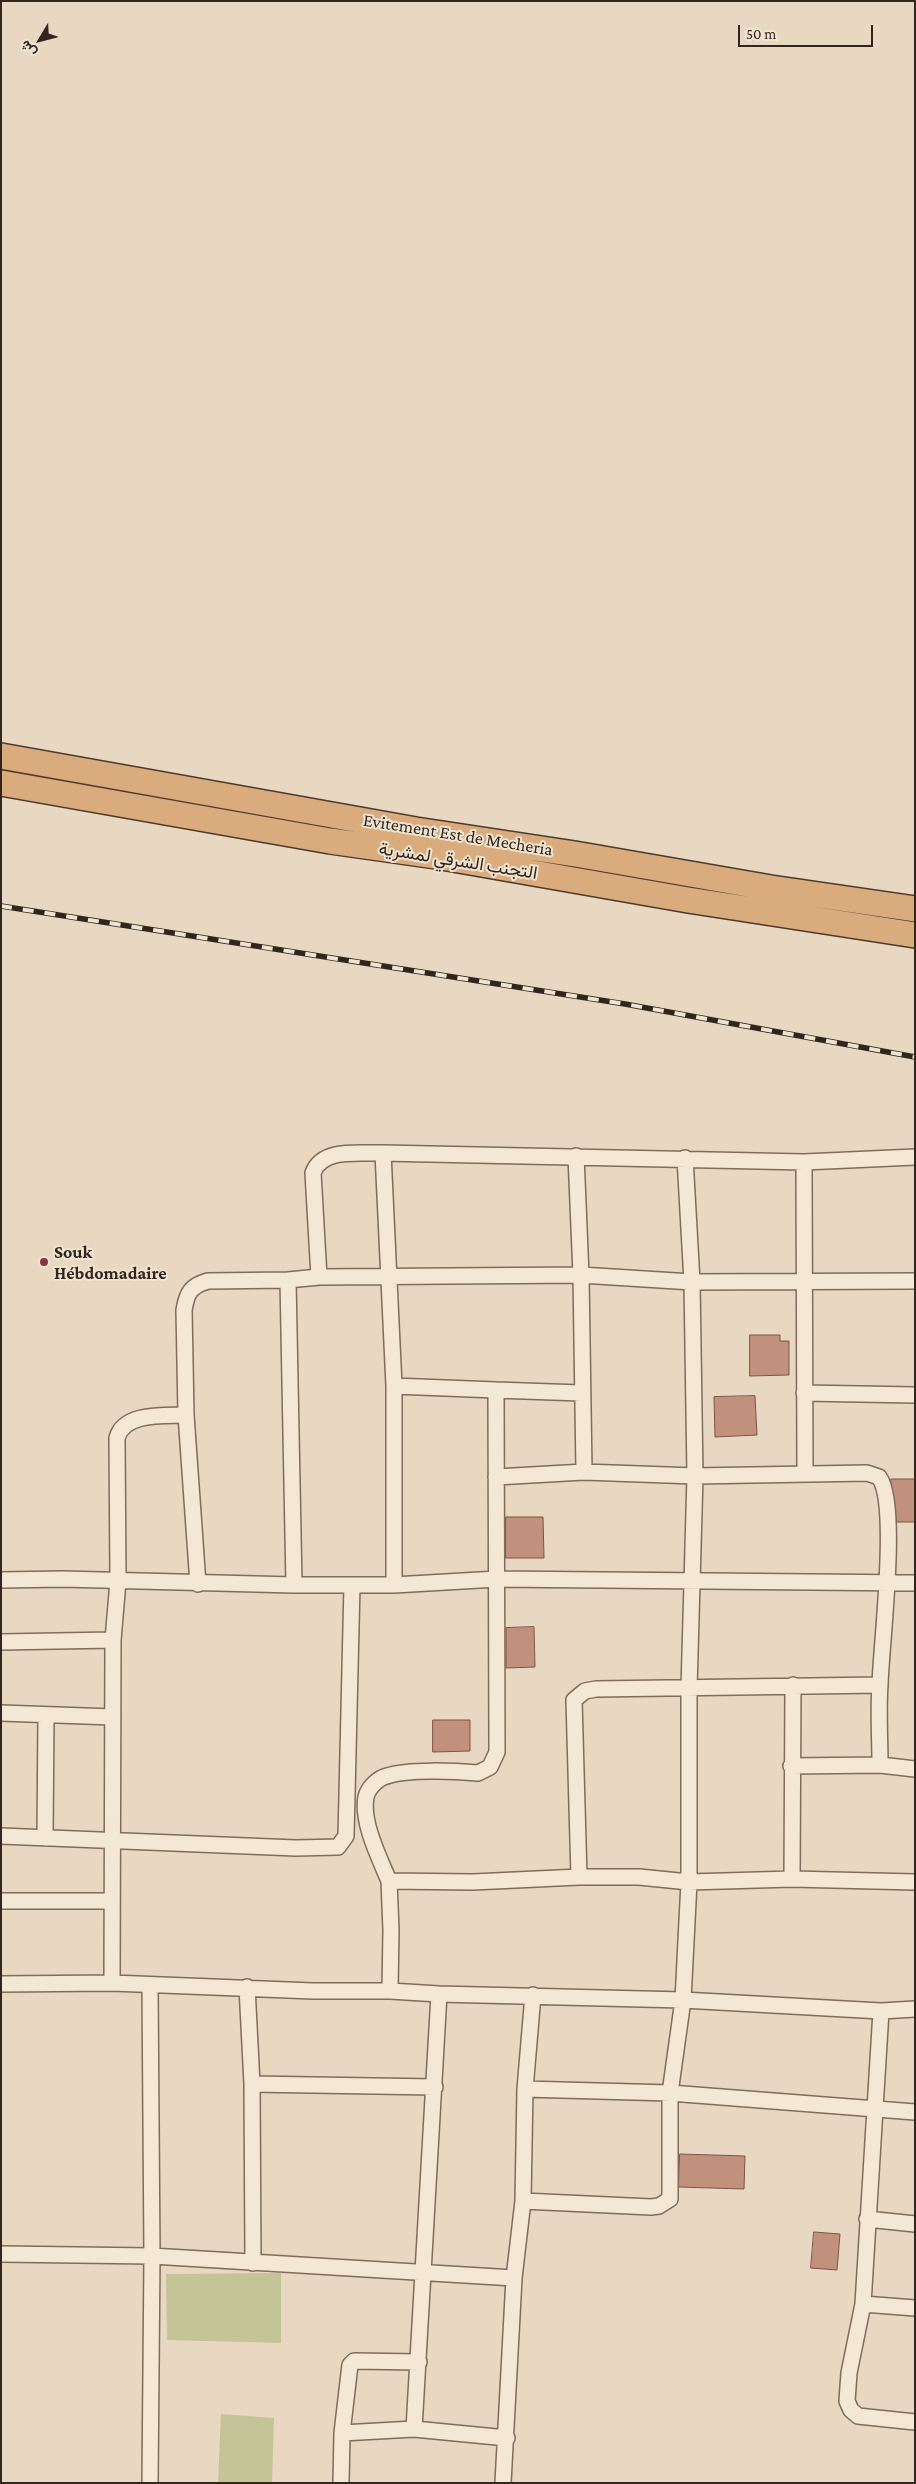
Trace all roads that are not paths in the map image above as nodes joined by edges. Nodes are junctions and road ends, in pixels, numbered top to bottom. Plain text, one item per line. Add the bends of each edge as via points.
1 (1, 756) edge
2 (1, 782) edge
3 (915, 909) edge
4 (915, 935) edge
5 (383, 1153) junction
6 (576, 1156) junction
7 (915, 1157) edge
8 (684, 1158) junction
9 (804, 1162) junction
10 (580, 1275) junction
11 (391, 1276) junction
12 (319, 1277) junction
13 (288, 1280) junction
14 (804, 1280) junction
15 (915, 1281) edge
16 (692, 1282) junction
17 (394, 1386) junction
18 (496, 1390) junction
19 (581, 1393) junction
20 (804, 1393) junction
21 (915, 1394) edge
22 (186, 1415) junction
23 (584, 1472) junction
24 (805, 1474) junction
25 (695, 1476) junction
26 (496, 1477) junction
27 (496, 1579) junction
28 (1, 1580) edge
29 (118, 1581) junction
30 (694, 1581) junction
31 (888, 1583) junction
32 (915, 1583) edge
33 (198, 1584) junction
34 (294, 1585) junction
35 (352, 1585) junction
36 (394, 1585) junction
37 (114, 1640) junction
38 (1, 1642) edge
39 (880, 1685) junction
40 (793, 1686) junction
41 (689, 1689) junction
42 (1, 1713) edge
43 (46, 1715) junction
44 (113, 1716) junction
45 (880, 1765) junction
46 (791, 1766) junction
47 (915, 1769) edge
48 (1, 1836) edge
49 (45, 1838) junction
50 (113, 1841) junction
51 (579, 1877) junction
52 (792, 1879) junction
53 (389, 1881) junction
54 (688, 1882) junction
55 (915, 1882) edge
56 (1, 1901) edge
57 (112, 1901) junction
58 (112, 1983) junction
59 (1, 1984) edge
60 (150, 1986) junction
61 (247, 1987) junction
62 (390, 1991) junction
63 (439, 1994) junction
64 (533, 1995) junction
65 (683, 2000) junction
66 (915, 2009) edge
67 (881, 2011) junction
68 (252, 2084) junction
69 (435, 2087) junction
70 (525, 2089) junction
71 (670, 2094) junction
72 (874, 2108) junction
73 (915, 2112) edge
74 (523, 2201) junction
75 (867, 2219) junction
76 (915, 2224) edge
77 (1, 2254) edge
78 (152, 2256) junction
79 (253, 2263) junction
80 (424, 2271) junction
81 (514, 2278) junction
82 (862, 2304) junction
83 (915, 2308) edge
84 (419, 2362) junction
85 (915, 2422) edge
86 (414, 2429) junction
87 (342, 2433) junction
88 (507, 2438) junction
89 (150, 2483) edge
90 (341, 2483) edge
91 (503, 2483) edge

1 - 3 highway, Evitement Est de Mecheria via 416,830
2 - 4 highway, التجنب الشرقي لمشرية via 330,841
5 - 6 street
5 - 11 street
5 - 12 street via 335,1155 316,1164 313,1185
6 - 8 street
6 - 10 street
7 - 9 street
8 - 9 street
8 - 16 street
9 - 14 street
10 - 11 street
10 - 16 street
10 - 19 street
11 - 12 street
11 - 17 street
12 - 13 street
13 - 22 street via 208,1281 190,1289 184,1310
13 - 34 street
14 - 15 street
14 - 16 street
14 - 20 street
16 - 25 street
17 - 18 street
17 - 36 street
18 - 19 street
18 - 26 street
19 - 23 street
20 - 21 street
20 - 24 street
22 - 29 street via 138,1418 123,1425 118,1432
22 - 33 street
23 - 25 street
23 - 26 street
24 - 25 street
24 - 31 street via 867,1473 879,1477 885,1488
25 - 30 street
26 - 27 street
27 - 30 street
27 - 36 street
27 - 53 street via 495,1760 485,1771 478,1773 398,1773 384,1776 373,1784 366,1796 366,1810 372,1840
28 - 29 street
29 - 33 street
29 - 37 street
30 - 31 street
30 - 41 street
31 - 32 street
31 - 39 street
33 - 34 street
34 - 35 street
35 - 36 street
35 - 50 street via 346,1836 343,1842 330,1848
37 - 38 street
37 - 44 street
39 - 40 street
39 - 45 street
40 - 41 street
40 - 46 street
41 - 51 street via 596,1689 585,1691 574,1700
41 - 54 street
42 - 43 street
43 - 44 street
43 - 49 street
44 - 50 street
45 - 46 street
45 - 47 street
46 - 52 street
48 - 49 street
49 - 50 street
50 - 57 street
51 - 53 street via 474,1882
51 - 54 street
52 - 54 street
52 - 55 street
53 - 62 street
54 - 65 street
56 - 57 street
57 - 58 street
58 - 59 street
58 - 60 street
60 - 61 street
60 - 78 street
61 - 62 street
61 - 68 street
62 - 63 street
63 - 64 street
63 - 69 street
64 - 65 street
64 - 70 street
65 - 67 street
65 - 71 street
66 - 67 street
67 - 72 street
68 - 69 street
68 - 79 street
69 - 80 street
70 - 71 street
70 - 74 street
71 - 72 street
71 - 74 street via 671,2186 670,2199 666,2203 651,2207
72 - 73 street
72 - 75 street
74 - 81 street
75 - 76 street
75 - 82 street
77 - 78 street
78 - 79 street
78 - 89 street
79 - 80 street
80 - 81 street
80 - 84 street
81 - 88 street
82 - 83 street
82 - 85 street via 849,2373 847,2401 851,2410 858,2416
84 - 86 street
84 - 87 street via 354,2361 350,2365
86 - 87 street
86 - 88 street
87 - 90 street
88 - 91 street

